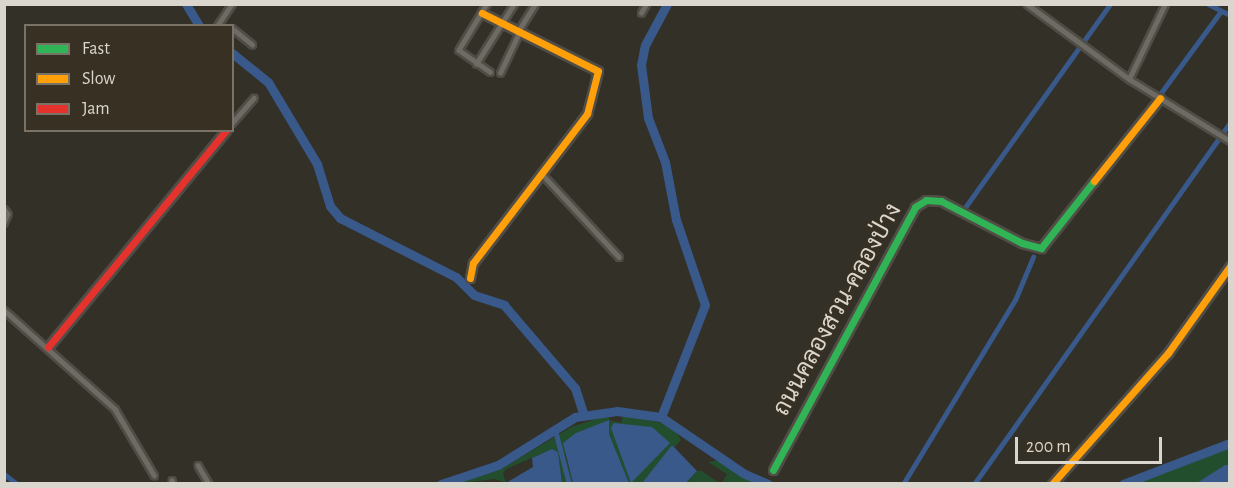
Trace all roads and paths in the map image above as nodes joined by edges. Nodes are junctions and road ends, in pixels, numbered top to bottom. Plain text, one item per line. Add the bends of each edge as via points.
1 (232, 4) edge
2 (487, 4) edge
3 (514, 4) edge
4 (535, 4) edge
5 (646, 4) edge
6 (1027, 4) edge
7 (1165, 4) edge
8 (641, 13) dead end
9 (482, 14) junction
10 (219, 24) edge
11 (501, 25) junction
12 (234, 30) edge
13 (518, 33) junction
14 (252, 44) dead end
15 (476, 64) junction
16 (490, 72) dead end
17 (500, 73) dead end
18 (1129, 79) junction
19 (254, 98) dead end
20 (1160, 98) junction
21 (234, 121) edge
22 (224, 132) edge
23 (1228, 140) edge
24 (542, 174) junction
25 (4, 209) edge
26 (4, 223) edge
27 (619, 257) dead end
28 (1230, 267) edge
29 (470, 278) dead end
30 (4, 310) edge
31 (48, 347) junction
32 (198, 465) dead end
33 (773, 470) dead end
34 (154, 476) dead end
35 (209, 483) edge
36 (1052, 483) edge

1 - 10 street
2 - 9 street
3 - 11 street
4 - 13 street
5 - 8 street
6 - 18 street
7 - 18 street
9 - 11 street
9 - 15 street via 459,50
11 - 13 street
11 - 15 street
12 - 14 street
13 - 17 street
13 - 24 street via 598,71 587,114
15 - 16 street
18 - 20 street
19 - 21 street
20 - 23 street
20 - 33 street, ถนนคลองสวน-คลองป่าง via 1041,248 1028,246 941,201 926,200 915,207
22 - 31 street
24 - 27 street via 592,223
24 - 29 street via 473,263
25 - 26 street via 8,214
28 - 36 street via 1168,352
30 - 31 street
31 - 34 street via 115,409
32 - 35 street

